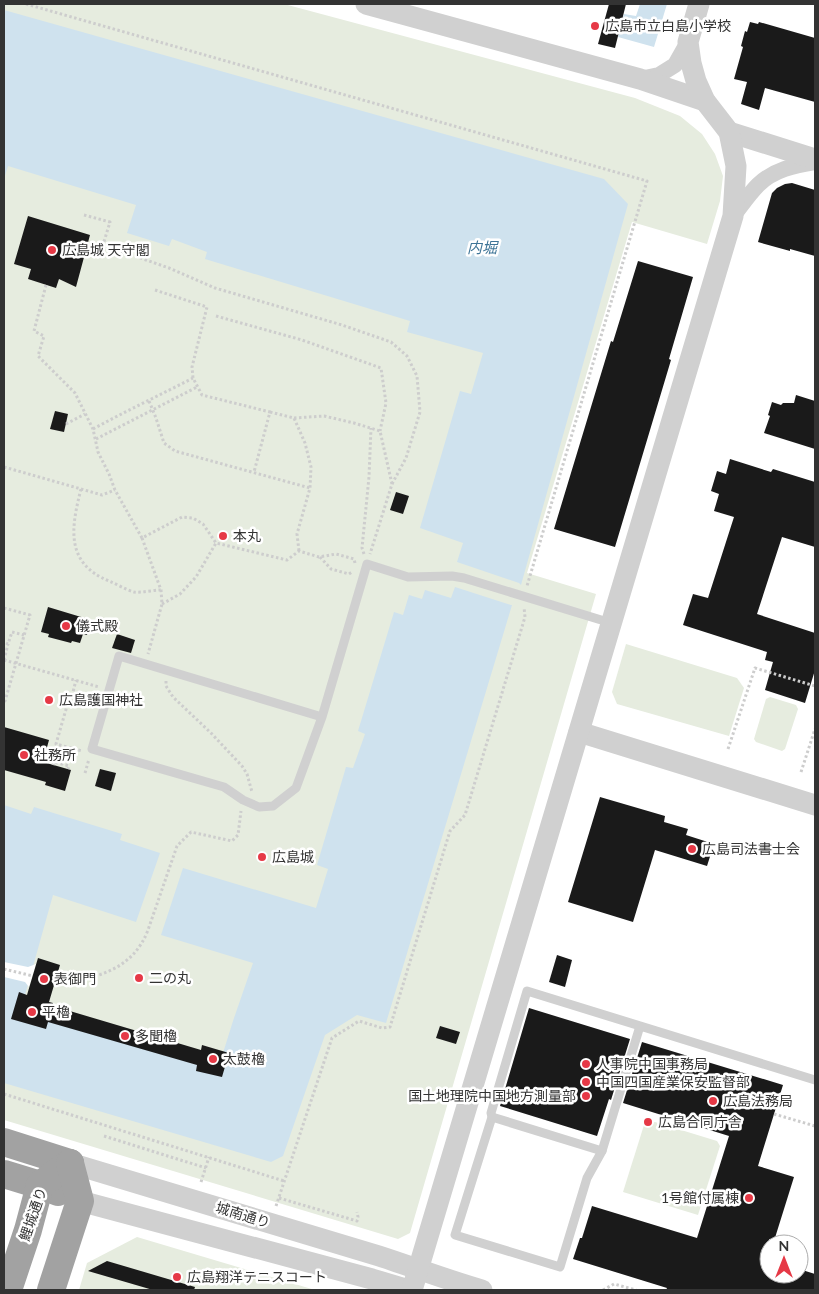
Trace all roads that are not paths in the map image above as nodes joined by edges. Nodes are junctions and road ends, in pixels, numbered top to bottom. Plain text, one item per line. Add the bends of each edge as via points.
1 (366, 4) edge
2 (699, 4) edge
3 (397, 8) edge
4 (688, 42) junction
5 (640, 78) junction
6 (705, 101) junction
7 (729, 132) junction
8 (815, 161) edge
9 (733, 216) junction
10 (611, 623) junction
11 (322, 716) junction
12 (579, 732) junction
13 (815, 805) edge
14 (640, 1026) junction
15 (815, 1080) edge
16 (492, 1117) junction
17 (4, 1142) edge
18 (602, 1151) junction
19 (70, 1162) junction
20 (4, 1174) edge
21 (40, 1185) junction
22 (80, 1201) junction
23 (418, 1269) junction
24 (8, 1290) edge
25 (51, 1290) edge
26 (411, 1290) edge
27 (482, 1290) edge

1 - 3 street
2 - 4 street
3 - 5 street
4 - 5 street via 675,65 659,75
4 - 6 street via 696,81
5 - 6 street
6 - 7 street
7 - 8 street
7 - 9 street via 736,166
8 - 9 street via 770,176 758,185
9 - 10 street
10 - 11 lane via 464,578 408,577 367,564
10 - 12 street
11 - 11 lane via 296,788 273,806 260,807 224,787 91,751 119,656
12 - 13 street
12 - 23 street
14 - 15 lane
14 - 16 lane via 527,991
14 - 18 lane
16 - 18 lane
16 - 18 lane via 455,1235 560,1267 587,1178
17 - 19 highway, 城南通り
19 - 21 highway, 鯉城通り
19 - 22 highway
19 - 23 street, 城南通り
20 - 21 highway
21 - 22 highway
21 - 24 highway, 鯉城通り
22 - 25 highway
22 - 26 street, 城南通り
23 - 26 street
23 - 27 street, 城南通り

